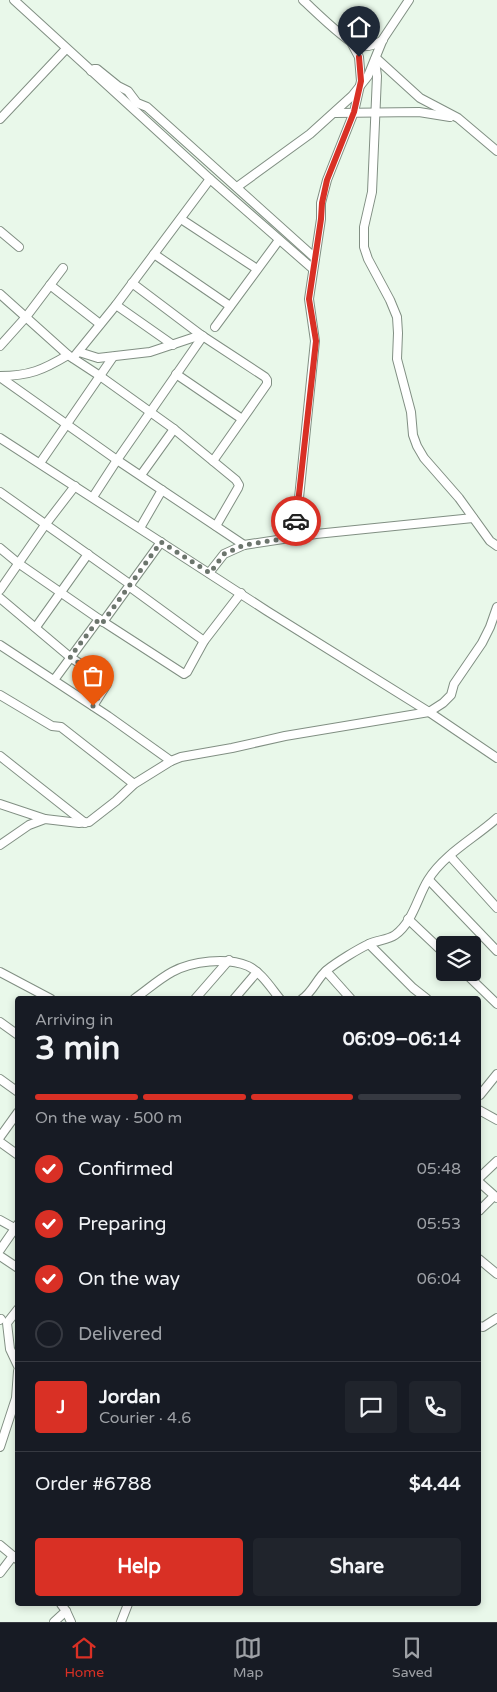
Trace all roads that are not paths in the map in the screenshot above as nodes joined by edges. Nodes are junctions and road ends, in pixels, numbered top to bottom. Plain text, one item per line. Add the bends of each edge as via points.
1 (14, 0) edge
2 (303, 0) edge
3 (409, 0) edge
4 (383, 39) junction
5 (352, 42) junction
6 (66, 49) junction
7 (375, 59) junction
8 (90, 71) junction
9 (360, 88) junction
10 (354, 112) junction
11 (375, 112) junction
12 (335, 113) junction
13 (458, 118) junction
14 (0, 119) edge
15 (497, 150) edge
16 (210, 179) junction
17 (236, 187) junction
18 (181, 219) junction
19 (0, 231) edge
20 (279, 240) junction
21 (19, 246) dead end
22 (154, 254) junction
23 (315, 258) junction
24 (63, 268) dead end
25 (256, 269) junction
26 (313, 269) junction
27 (132, 283) junction
28 (50, 285) junction
29 (0, 294) edge
30 (116, 304) junction
31 (230, 306) junction
32 (26, 317) junction
33 (100, 324) junction
34 (215, 327) dead end
35 (202, 336) junction
36 (173, 344) junction
37 (0, 346) edge
38 (73, 355) junction
39 (113, 357) junction
40 (176, 374) junction
41 (0, 376) edge
42 (100, 376) junction
43 (150, 412) junction
44 (242, 419) junction
45 (66, 424) junction
46 (174, 430) junction
47 (0, 438) edge
48 (117, 460) junction
49 (213, 461) junction
50 (40, 462) junction
51 (141, 476) junction
52 (75, 486) junction
53 (162, 490) junction
54 (0, 492) edge
55 (93, 497) junction
56 (473, 518) junction
57 (45, 525) junction
58 (216, 526) junction
59 (140, 528) junction
60 (295, 537) junction
61 (161, 542) junction
62 (244, 545) junction
63 (497, 546) edge
64 (0, 548) edge
65 (88, 554) junction
66 (18, 563) junction
67 (210, 573) junction
68 (130, 586) junction
69 (0, 590) edge
70 (61, 593) junction
71 (241, 593) junction
72 (0, 598) edge
73 (496, 613) edge
74 (101, 621) junction
75 (36, 627) junction
76 (204, 641) junction
77 (0, 645) edge
78 (70, 657) junction
79 (54, 680) junction
80 (0, 695) edge
81 (93, 706) junction
82 (429, 712) junction
83 (0, 756) edge
84 (497, 758) edge
85 (171, 761) junction
86 (134, 784) junction
87 (0, 804) edge
88 (45, 819) junction
89 (85, 823) junction
90 (495, 823) edge
91 (0, 845) edge
92 (450, 856) junction
93 (428, 880) junction
94 (497, 908) edge
95 (408, 919) junction
96 (369, 944) junction
97 (436, 945) edge
98 (497, 951) edge
99 (229, 960) junction
100 (326, 971) junction
101 (0, 972) edge
102 (257, 972) junction
103 (473, 981) edge
104 (45, 996) edge
105 (138, 996) edge
106 (200, 996) edge
107 (237, 996) edge
108 (277, 996) edge
109 (306, 996) edge
110 (348, 996) edge
111 (423, 996) edge
112 (497, 1004) edge
113 (0, 1022) edge
114 (15, 1033) edge
115 (497, 1074) edge
116 (0, 1079) edge
117 (15, 1090) edge
118 (481, 1095) edge
119 (481, 1111) edge
120 (15, 1116) edge
121 (497, 1120) edge
122 (0, 1137) edge
123 (0, 1142) edge
124 (15, 1153) edge
125 (497, 1161) edge
126 (481, 1176) edge
127 (481, 1184) edge
128 (496, 1197) edge
129 (481, 1209) edge
130 (0, 1220) edge
131 (15, 1227) edge
132 (15, 1228) edge
133 (0, 1250) edge
134 (0, 1256) edge
135 (481, 1260) edge
136 (15, 1266) edge
137 (497, 1274) edge
138 (15, 1311) edge
139 (497, 1318) edge
140 (2, 1320) edge
141 (481, 1326) edge
142 (15, 1360) edge
143 (15, 1401) edge
144 (3, 1432) edge
145 (0, 1447) edge
146 (0, 1545) edge
147 (15, 1558) edge
148 (0, 1573) edge
149 (62, 1606) edge
150 (127, 1606) edge
151 (66, 1611) junction
152 (54, 1622) edge
153 (71, 1622) edge
154 (122, 1622) edge

1 - 6 street
2 - 5 street
3 - 4 street
4 - 5 street via 368,46
4 - 7 street
5 - 9 street via 361,65
6 - 8 street
6 - 14 street
7 - 9 street
7 - 11 street
7 - 13 street via 420,98
8 - 16 street
8 - 17 street via 97,69 128,91 135,102 147,107
9 - 10 street
9 - 12 street
10 - 11 street
10 - 12 street
10 - 23 street via 324,187
11 - 13 street via 427,113
11 - 56 street via 372,192 364,228 364,246 397,317 397,358 417,446
12 - 17 street
13 - 15 street
16 - 18 street
16 - 20 street
17 - 23 street
18 - 22 street
18 - 25 street
19 - 21 street
20 - 25 street
20 - 26 street
22 - 27 street
22 - 31 street
23 - 26 street
24 - 28 street
25 - 31 street
26 - 60 street via 309,305 316,341
27 - 30 street
27 - 35 street
28 - 32 street
28 - 33 street
29 - 32 street
30 - 33 street
30 - 36 street
31 - 34 street
32 - 37 street
32 - 38 street
33 - 38 street
35 - 36 street
35 - 40 street
35 - 44 street via 268,380
36 - 39 street via 150,352
38 - 39 street
38 - 41 street via 39,371
38 - 42 street
39 - 42 street
40 - 43 street
40 - 44 street
41 - 45 street
42 - 43 street
42 - 45 street
43 - 46 street
43 - 48 street
44 - 49 street
45 - 48 street
45 - 50 street
46 - 49 street
46 - 51 street
47 - 50 street
48 - 51 street
48 - 55 street
49 - 58 street via 239,485
50 - 52 street
51 - 53 street
52 - 55 street
52 - 57 street
53 - 58 street
53 - 59 street
54 - 57 street
55 - 59 street
56 - 60 street
56 - 63 street
57 - 65 street
57 - 66 street
58 - 62 street
59 - 61 street
60 - 62 street
61 - 67 street
61 - 68 street
62 - 67 street via 224,554
64 - 66 street
65 - 68 street
65 - 70 street
66 - 69 street
66 - 70 street
67 - 71 street
68 - 74 street
68 - 76 street
70 - 74 street
70 - 75 street
71 - 76 street
71 - 82 street
72 - 75 street
73 - 82 street via 482,643 454,684 451,695
74 - 76 street via 184,674
74 - 78 street
75 - 78 street
77 - 79 street
78 - 79 street
78 - 81 street via 107,682
79 - 81 street
80 - 86 street via 52,726 61,727
81 - 85 street
82 - 84 street
82 - 85 street via 285,736
83 - 89 street
85 - 86 street
86 - 89 street
87 - 88 street
88 - 89 street
88 - 91 street via 29,825
90 - 92 street
92 - 93 street
92 - 94 street
93 - 95 street
93 - 98 street
95 - 96 street via 394,936
95 - 97 street
96 - 100 street
96 - 111 street
99 - 102 street
99 - 105 street via 173,971
99 - 106 street
100 - 109 street
100 - 110 street
101 - 104 street
102 - 107 street
102 - 108 street
103 - 112 street
113 - 114 street
115 - 118 street
116 - 117 street
119 - 121 street
120 - 122 street
123 - 124 street
125 - 126 street
127 - 128 street
128 - 129 street
130 - 131 street
132 - 133 street
134 - 136 street
135 - 137 street
138 - 140 street
139 - 141 street
140 - 142 street
143 - 144 street
144 - 145 street
146 - 147 street
147 - 148 street
149 - 151 street
150 - 154 street
151 - 152 street
151 - 153 street

